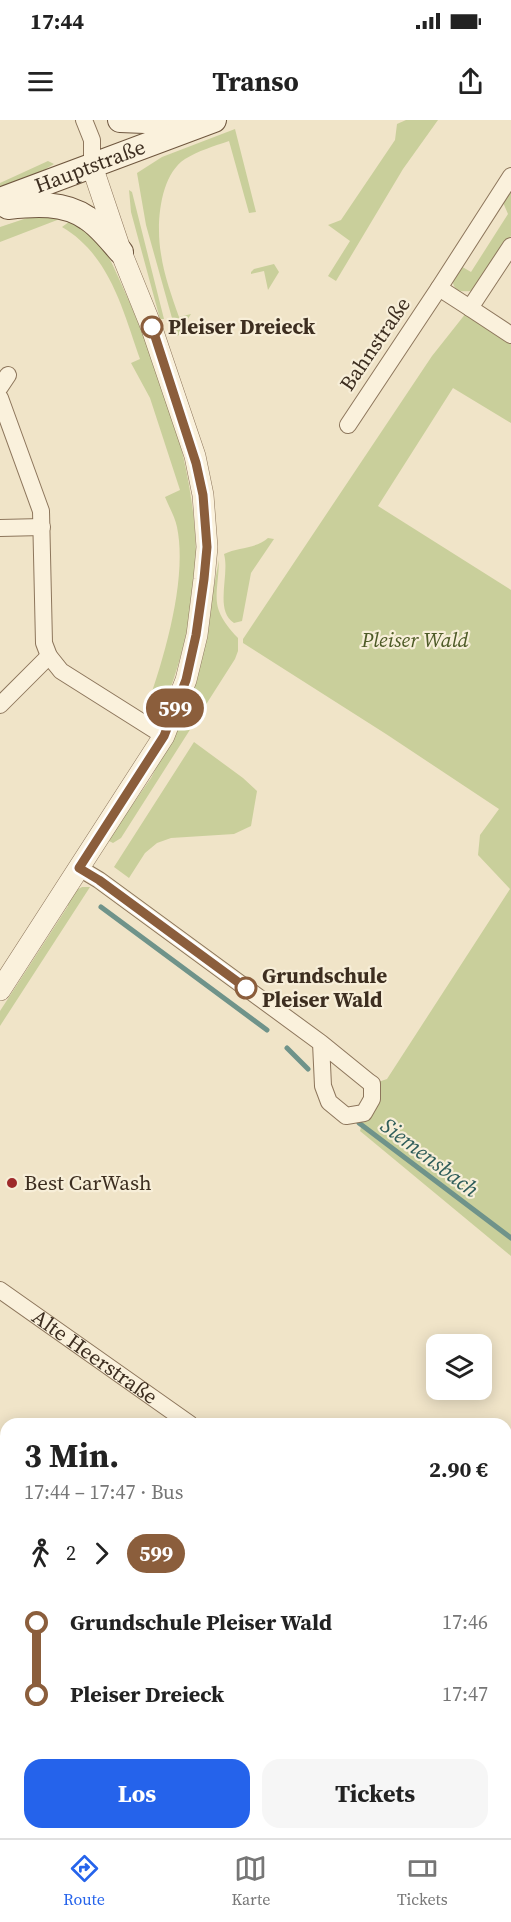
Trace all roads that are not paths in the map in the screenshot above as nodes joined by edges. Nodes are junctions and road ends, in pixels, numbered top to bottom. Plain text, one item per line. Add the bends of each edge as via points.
1 (84, 120) edge
2 (120, 120) edge
3 (176, 120) edge
4 (214, 120) edge
5 (92, 166) junction
6 (511, 176) edge
7 (0, 200) edge
8 (0, 208) edge
9 (511, 246) edge
10 (121, 252) junction
11 (439, 288) junction
12 (470, 308) junction
13 (511, 335) edge
14 (0, 398) edge
15 (348, 425) dead end
16 (42, 527) junction
17 (0, 528) edge
18 (49, 656) junction
19 (0, 705) edge
20 (164, 736) junction
21 (79, 868) junction
22 (0, 990) edge
23 (321, 1043) dead end
24 (0, 1290) edge
25 (181, 1418) edge

1 - 5 street via 92,140
2 - 3 main road
4 - 5 main road, Hauptstraße
5 - 7 main road, Hauptstraße
5 - 10 street
6 - 11 street, Bahnstraße
8 - 10 main road via 38,203 71,210 88,218
9 - 12 street
10 - 20 street via 151,326 191,445 203,495 207,547 196,635 186,680
11 - 12 street, Bahnstraße
11 - 15 street, Bahnstraße
12 - 13 street, Bahnstraße
14 - 16 street via 41,511
16 - 17 street
16 - 18 street via 44,643
18 - 19 street
18 - 20 street via 61,671
20 - 21 street
21 - 22 street
21 - 23 street
24 - 25 street, Alte Heerstraße

